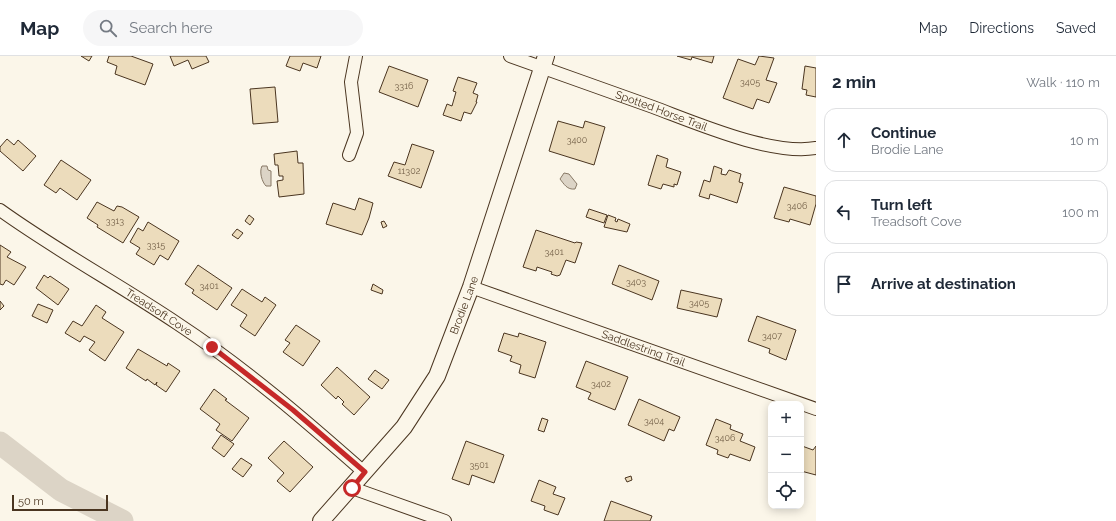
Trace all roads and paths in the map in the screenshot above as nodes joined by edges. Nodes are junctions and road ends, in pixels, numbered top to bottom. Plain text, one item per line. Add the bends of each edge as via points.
1 (356, 56) edge
2 (510, 56) edge
3 (544, 61) edge
4 (816, 148) edge
5 (349, 155) dead end
6 (0, 210) edge
7 (471, 286) junction
8 (816, 409) edge
9 (365, 472) junction
10 (352, 488) junction
11 (321, 521) edge
12 (445, 521) edge

1 - 5 street via 351,82 357,133
2 - 3 street, Spotted Horse Trail
3 - 4 street, Spotted Horse Trail via 696,123 764,146 808,150
3 - 7 main road, Brodie Lane
6 - 9 street, Treadsoft Cove via 212,347 293,410
7 - 8 street, Saddlestring Trail
7 - 9 main road, Brodie Lane via 437,376 404,427
9 - 10 main road, Brodie Lane
10 - 11 main road, Brodie Lane
10 - 12 street

